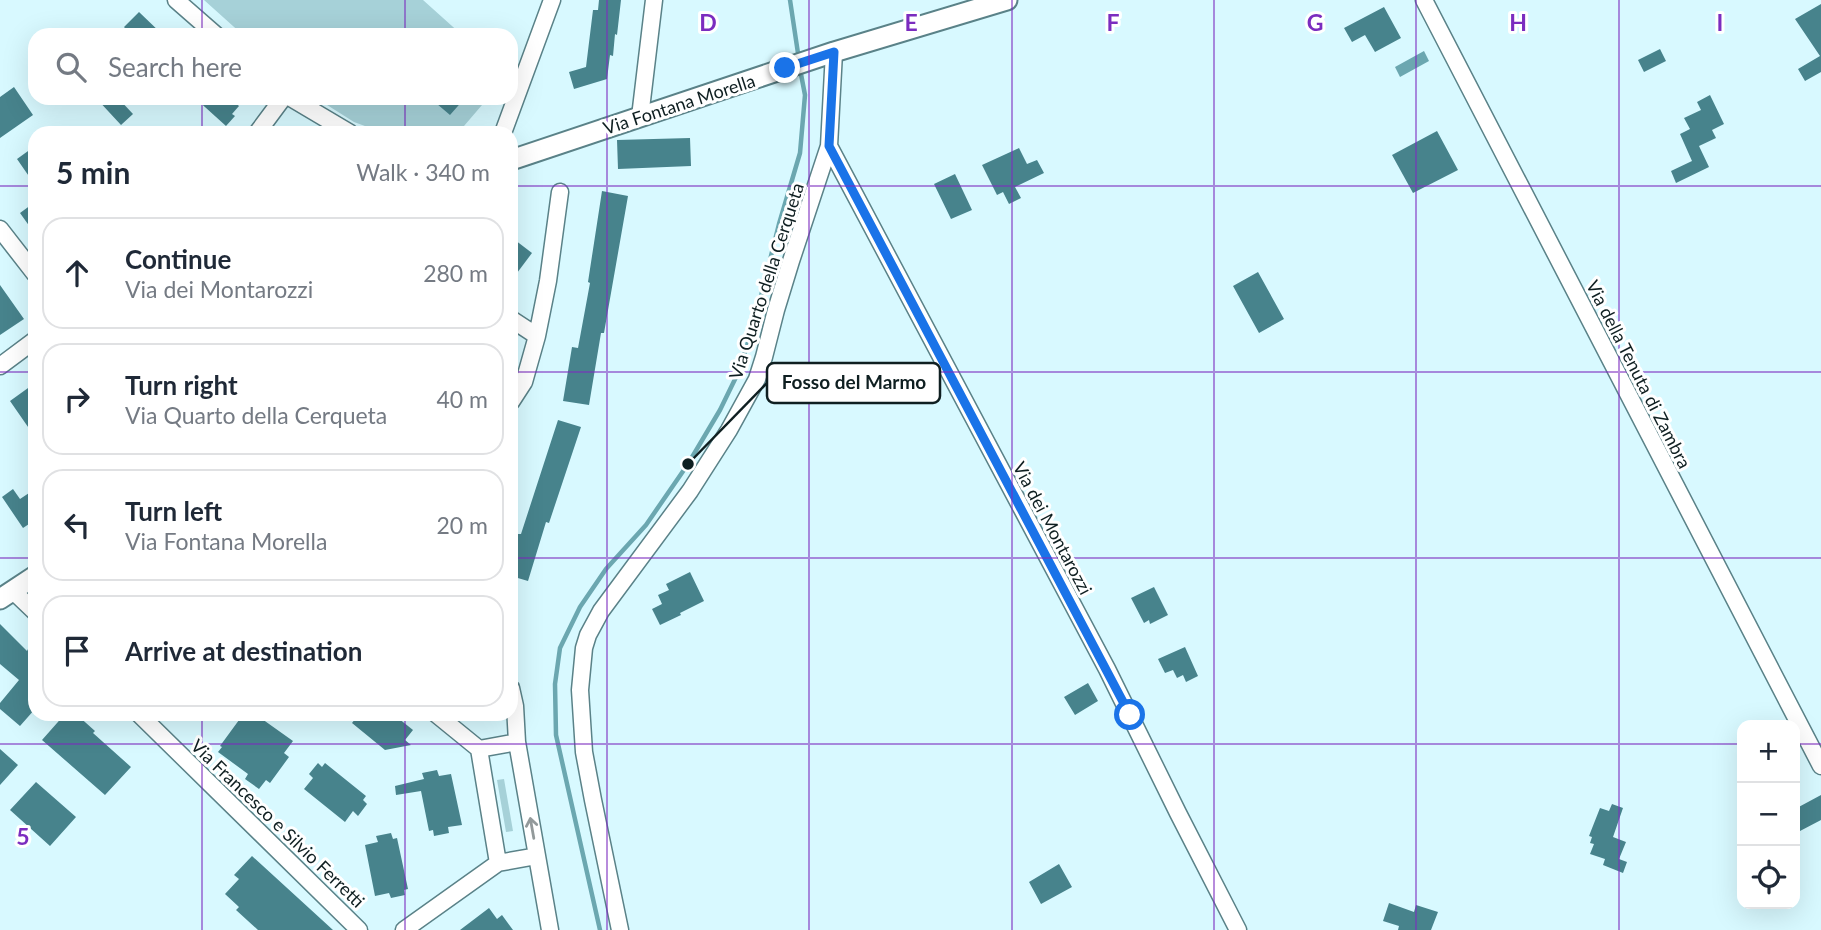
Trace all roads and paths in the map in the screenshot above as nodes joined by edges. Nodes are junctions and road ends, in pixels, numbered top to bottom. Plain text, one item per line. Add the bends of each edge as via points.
1 (176, 0) edge
2 (653, 0) edge
3 (1007, 0) edge
4 (1424, 0) edge
5 (545, 3) edge
6 (207, 28) edge
7 (826, 55) junction
8 (518, 87) edge
9 (279, 105) edge
10 (303, 105) edge
11 (512, 105) edge
12 (640, 117) junction
13 (262, 126) edge
14 (337, 126) edge
15 (505, 126) edge
16 (829, 146) junction
17 (518, 158) edge
18 (560, 192) dead end
19 (0, 229) edge
20 (28, 265) edge
21 (518, 324) edge
22 (537, 336) junction
23 (28, 345) edge
24 (0, 366) edge
25 (518, 391) edge
26 (28, 581) edge
27 (7, 595) edge
28 (28, 608) edge
29 (146, 721) edge
30 (445, 721) edge
31 (516, 721) edge
32 (517, 742) junction
33 (479, 749) junction
34 (1821, 766) edge
35 (537, 856) junction
36 (498, 863) junction
37 (359, 930) edge
38 (404, 930) edge
39 (550, 930) edge
40 (621, 930) edge
41 (1238, 930) edge

1 - 6 street
2 - 12 street
3 - 7 street, Via Fontana Morella
4 - 34 street, Via della Tenuta di Zambra
5 - 8 street
7 - 12 street, Via Fontana Morella
7 - 16 street, Via Quarto della Cerqueta
9 - 13 street
10 - 14 street
11 - 15 street
12 - 17 street, Via Fontana Morella
16 - 40 street, Via Quarto della Cerqueta via 761,370 690,491 601,611 584,648 580,690 584,752
16 - 41 street, Via dei Montarozzi via 1107,669
18 - 22 street
19 - 20 street
21 - 22 street
22 - 25 street
23 - 24 street
26 - 27 street
27 - 28 street
29 - 37 street, Via Francesco e Silvio Ferretti
30 - 33 street
31 - 32 street
32 - 33 street
35 -> 32 street
33 - 36 street
35 - 36 street
35 - 39 street
36 - 38 street

